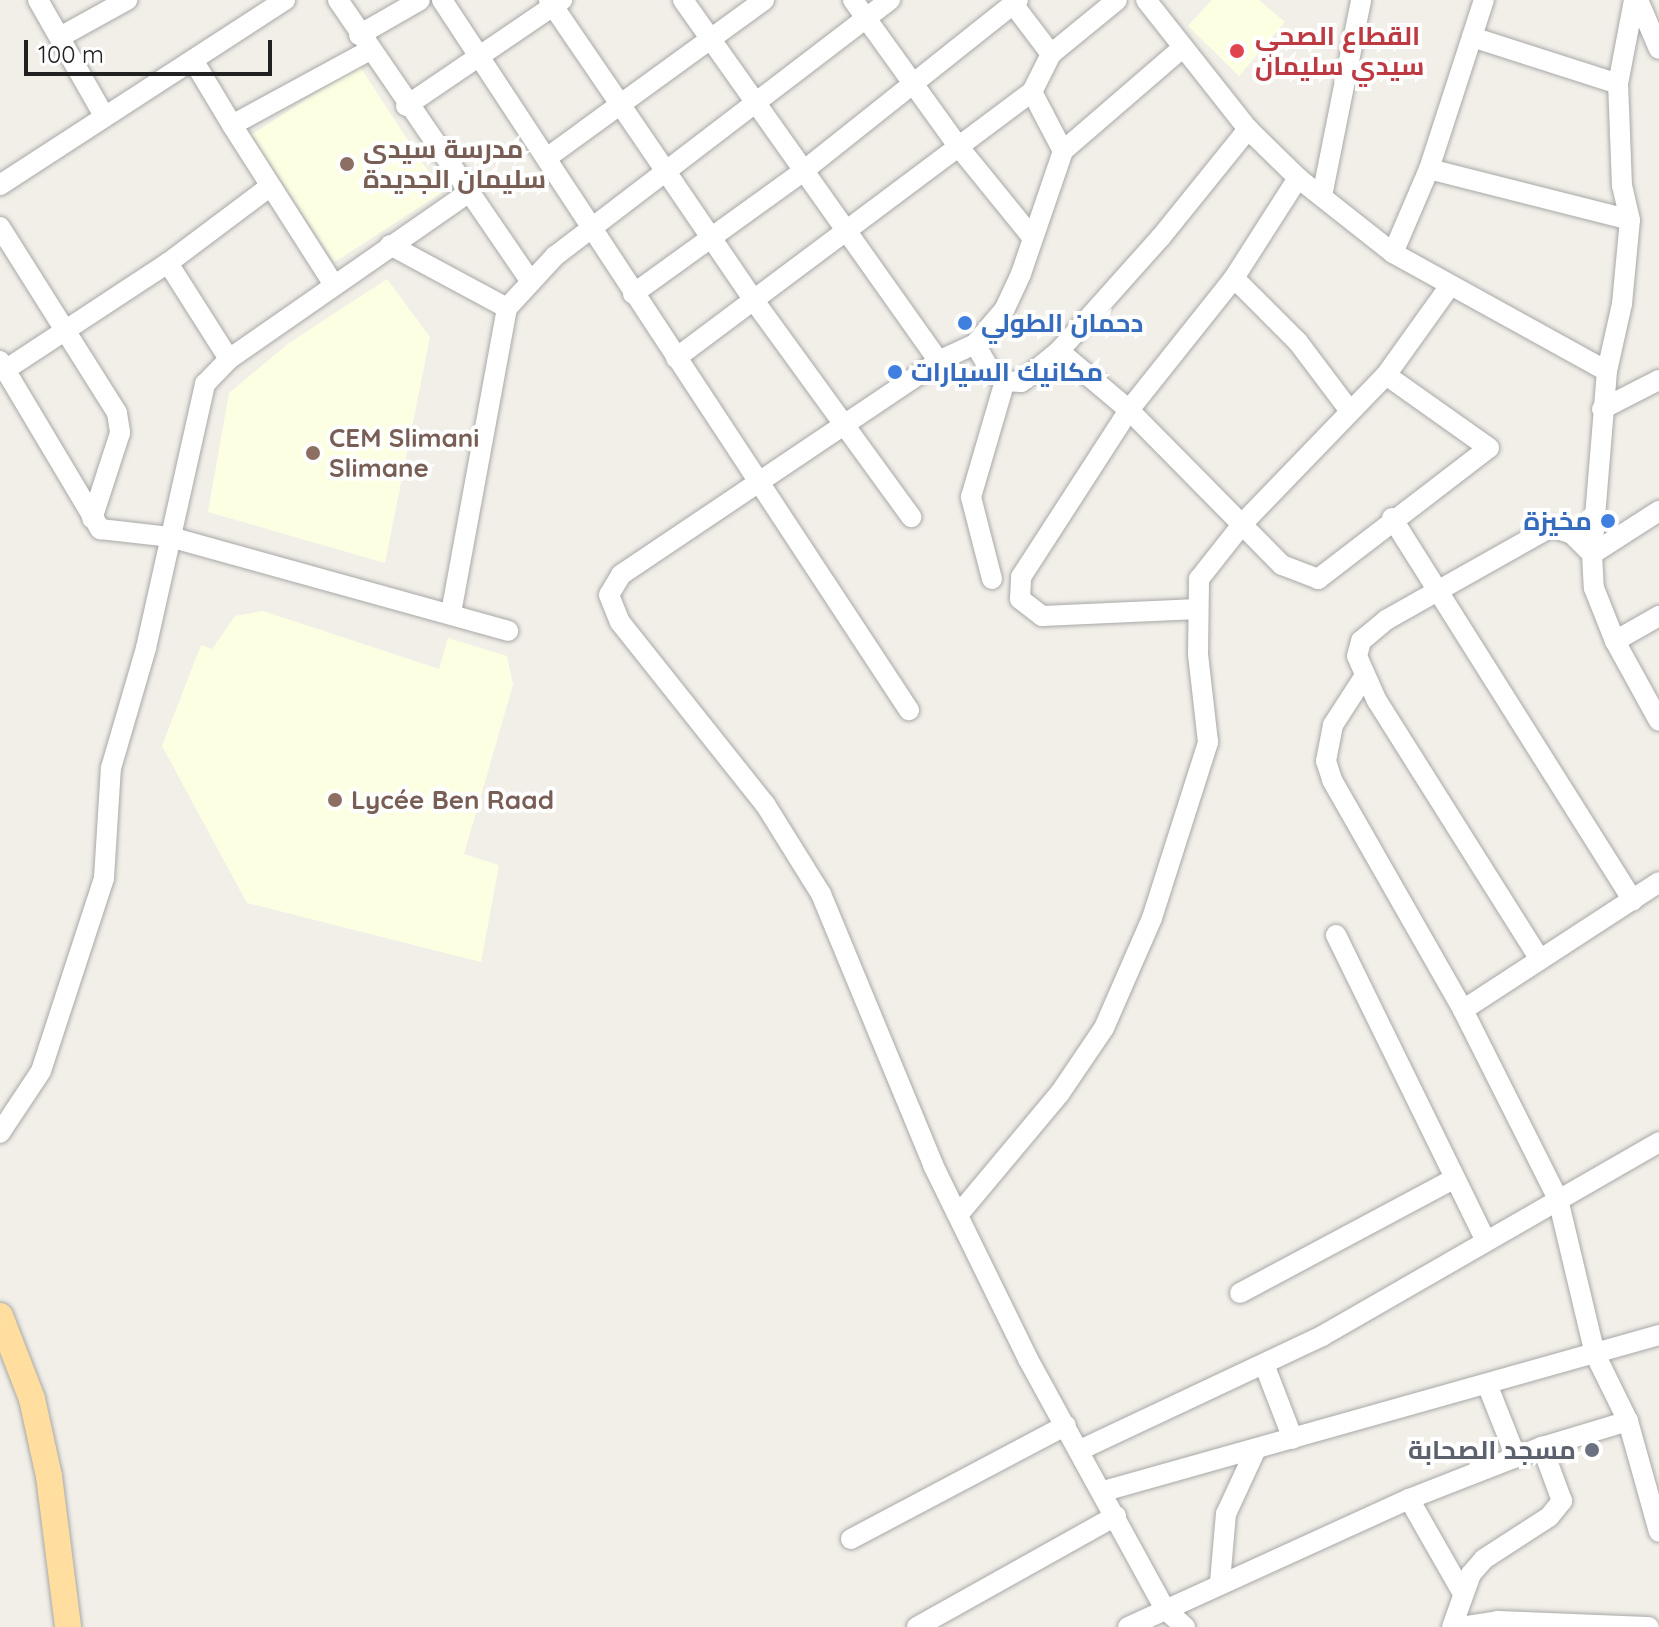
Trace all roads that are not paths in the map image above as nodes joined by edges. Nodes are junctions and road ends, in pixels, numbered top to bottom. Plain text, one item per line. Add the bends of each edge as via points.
1 (38, 0) edge
2 (127, 0) edge
3 (285, 0) edge
4 (338, 0) edge
5 (420, 0) edge
6 (442, 0) edge
7 (683, 0) edge
8 (764, 0) edge
9 (853, 0) edge
10 (890, 0) edge
11 (1117, 0) edge
12 (1146, 0) edge
13 (1361, 0) edge
14 (1484, 0) edge
15 (1636, 0) edge
16 (555, 2) edge
17 (1016, 2) edge
18 (867, 18) junction
19 (60, 37) junction
20 (1472, 37) junction
21 (711, 41) junction
22 (365, 43) junction
23 (1181, 49) junction
24 (1659, 49) edge
25 (1051, 54) junction
26 (478, 55) junction
27 (193, 60) junction
28 (1618, 84) junction
29 (912, 85) junction
30 (1032, 92) junction
31 (406, 106) junction
32 (620, 106) junction
33 (758, 106) junction
34 (103, 114) junction
35 (232, 125) junction
36 (1248, 129) junction
37 (958, 146) junction
38 (1063, 151) junction
39 (548, 157) junction
40 (1429, 169) junction
41 (802, 172) junction
42 (669, 173) junction
43 (1298, 178) junction
44 (0, 185) edge
45 (268, 188) junction
46 (468, 193) junction
47 (1322, 196) junction
48 (1630, 220) junction
49 (0, 227) edge
50 (593, 227) junction
51 (848, 232) junction
52 (1032, 237) junction
53 (711, 238) junction
54 (390, 245) junction
55 (1393, 253) junction
56 (168, 263) junction
57 (1234, 278) junction
58 (530, 280) junction
59 (334, 285) junction
60 (1449, 287) junction
61 (633, 294) junction
62 (755, 302) junction
63 (507, 308) junction
64 (64, 327) junction
65 (975, 344) junction
66 (1059, 351) junction
67 (676, 358) junction
68 (229, 359) junction
69 (939, 361) junction
70 (2, 366) edge
71 (1607, 371) junction
72 (1386, 375) junction
73 (1659, 380) edge
74 (1005, 381) junction
75 (1602, 409) junction
76 (1129, 410) junction
77 (1350, 411) junction
78 (843, 425) junction
79 (763, 481) junction
80 (1659, 511) edge
81 (911, 517) dead end
82 (1392, 518) junction
83 (92, 519) junction
84 (1244, 522) junction
85 (170, 537) junction
86 (1592, 554) junction
87 (992, 579) dead end
88 (1438, 595) junction
89 (1198, 609) junction
90 (451, 613) junction
91 (1659, 616) edge
92 (508, 631) dead end
93 (1615, 641) junction
94 (1364, 677) junction
95 (909, 710) dead end
96 (1659, 721) edge
97 (1659, 882) edge
98 (1633, 900) junction
99 (1336, 935) dead end
100 (1539, 958) junction
101 (1463, 1010) junction
102 (0, 1133) edge
103 (1659, 1142) edge
104 (1452, 1180) junction
105 (1558, 1199) junction
106 (958, 1215) junction
107 (1485, 1239) junction
108 (1240, 1293) dead end
109 (0, 1316) edge
110 (1659, 1335) edge
111 (1595, 1354) junction
112 (1264, 1364) junction
113 (1487, 1384) junction
114 (1628, 1421) junction
115 (1066, 1425) junction
116 (1293, 1439) junction
117 (1542, 1447) junction
118 (1256, 1449) junction
119 (1080, 1450) junction
120 (1516, 1457) junction
121 (1104, 1491) junction
122 (1409, 1499) junction
123 (1116, 1516) junction
124 (1659, 1532) edge
125 (851, 1539) dead end
126 (1220, 1582) junction
127 (1462, 1592) junction
128 (1165, 1609) junction
129 (1526, 1625) edge
130 (68, 1627) edge
131 (917, 1627) edge
132 (1128, 1627) edge
133 (1185, 1627) edge
134 (1452, 1627) edge
135 (1461, 1627) edge
136 (1649, 1627) edge

1 - 19 street
2 - 19 street
3 - 27 street
4 - 22 street
5 - 22 street
6 - 26 street
7 - 21 street
8 - 21 street
9 - 18 street
10 - 18 street
11 - 25 street
12 - 23 street
13 - 47 street
14 - 20 street
15 - 24 street
15 - 28 street
16 - 26 street
16 - 32 street
17 - 25 street
17 - 29 street
18 - 29 street
18 - 33 street
19 - 34 street
20 - 28 street
20 - 40 street
21 - 32 street
21 - 33 street
22 - 31 street
22 - 35 street
23 - 36 street
23 - 38 street
25 - 30 street
26 - 31 street
26 - 39 street
27 - 34 street
27 - 35 street
28 - 48 street via 1622,186
29 - 37 street
29 - 41 street
30 - 37 street
30 - 38 street
31 - 46 street
32 - 39 street
32 - 42 street
33 - 41 street
33 - 42 street
34 - 44 street
35 - 45 street
36 - 43 street
36 - 66 street
37 - 51 street
37 - 52 street
38 - 52 street
39 - 50 street
40 - 48 street
40 - 55 street
41 - 51 street
41 - 53 street
42 - 50 street
42 - 53 street
43 - 47 street
43 - 57 street
45 - 56 street
45 - 59 street
46 - 54 street
46 - 58 street
47 - 55 street
48 - 71 street via 1622,304
49 - 64 street
50 - 58 street
50 - 61 street
51 - 62 street
51 - 69 street
52 - 65 street via 1004,310
53 - 61 street
53 - 62 street
54 - 59 street
54 - 63 street
55 - 60 street
56 - 64 street
56 - 68 street
57 - 76 street
57 - 77 street via 1298,342
58 - 63 street
59 - 68 street
60 - 71 street
60 - 72 street
61 - 67 street
62 - 67 street
62 - 78 street
63 - 90 street
64 - 70 street
64 - 83 street via 119,421
65 - 69 street
65 - 74 street
66 - 74 street via 1021,382
66 - 76 street
67 - 79 street
68 - 85 street via 202,392
69 - 78 street
70 - 83 street
71 - 75 street
72 - 77 street
72 - 82 street via 1489,448
73 - 75 street
74 - 87 street via 971,497
75 - 86 street
76 - 84 street
76 - 89 street via 1021,577 1020,599 1042,616
77 - 84 street
78 - 79 street
78 - 81 street
79 - 95 street
79 - 106 street via 621,575 609,595 611,608 765,804 821,894
80 - 86 street
82 - 84 street via 1318,579 1282,565
82 - 88 street
83 - 85 street via 110,533
84 - 89 street via 1199,579
85 - 90 street
85 - 102 street via 130,712 111,768 104,878 41,1071
86 - 88 street via 1572,534 1551,527
86 - 93 street via 1598,604
88 - 94 street via 1386,620 1361,641 1357,656
88 - 98 street
89 - 106 street via 1208,742 1185,825 1137,955 1104,1028 1060,1093
90 - 92 street
91 - 93 street
93 - 96 street
94 - 100 street
94 - 101 street via 1333,725 1326,761 1366,843
97 - 98 street
98 - 100 street
99 - 104 street
100 - 101 street
101 - 105 street
103 - 105 street
104 - 107 street
104 - 108 street
105 - 107 street
105 - 111 street
106 - 115 street
107 - 112 street via 1322,1336
109 - 130 main road via 32,1399 49,1476
110 - 111 street
111 - 113 street
111 - 114 street
112 - 116 street
112 - 119 street
113 - 116 street
113 - 120 street
114 - 117 street
114 - 124 street
115 - 119 street
115 - 125 street
116 - 118 street
117 - 120 street
117 - 127 street via 1561,1489 1557,1509 1484,1559
118 - 121 street
118 - 126 street via 1226,1514
119 - 121 street
120 - 122 street
121 - 123 street
122 - 126 street
122 - 127 street
123 - 128 street
123 - 131 street
126 - 128 street
127 - 134 street
128 - 132 street
128 - 133 street
129 - 135 street
129 - 136 street

